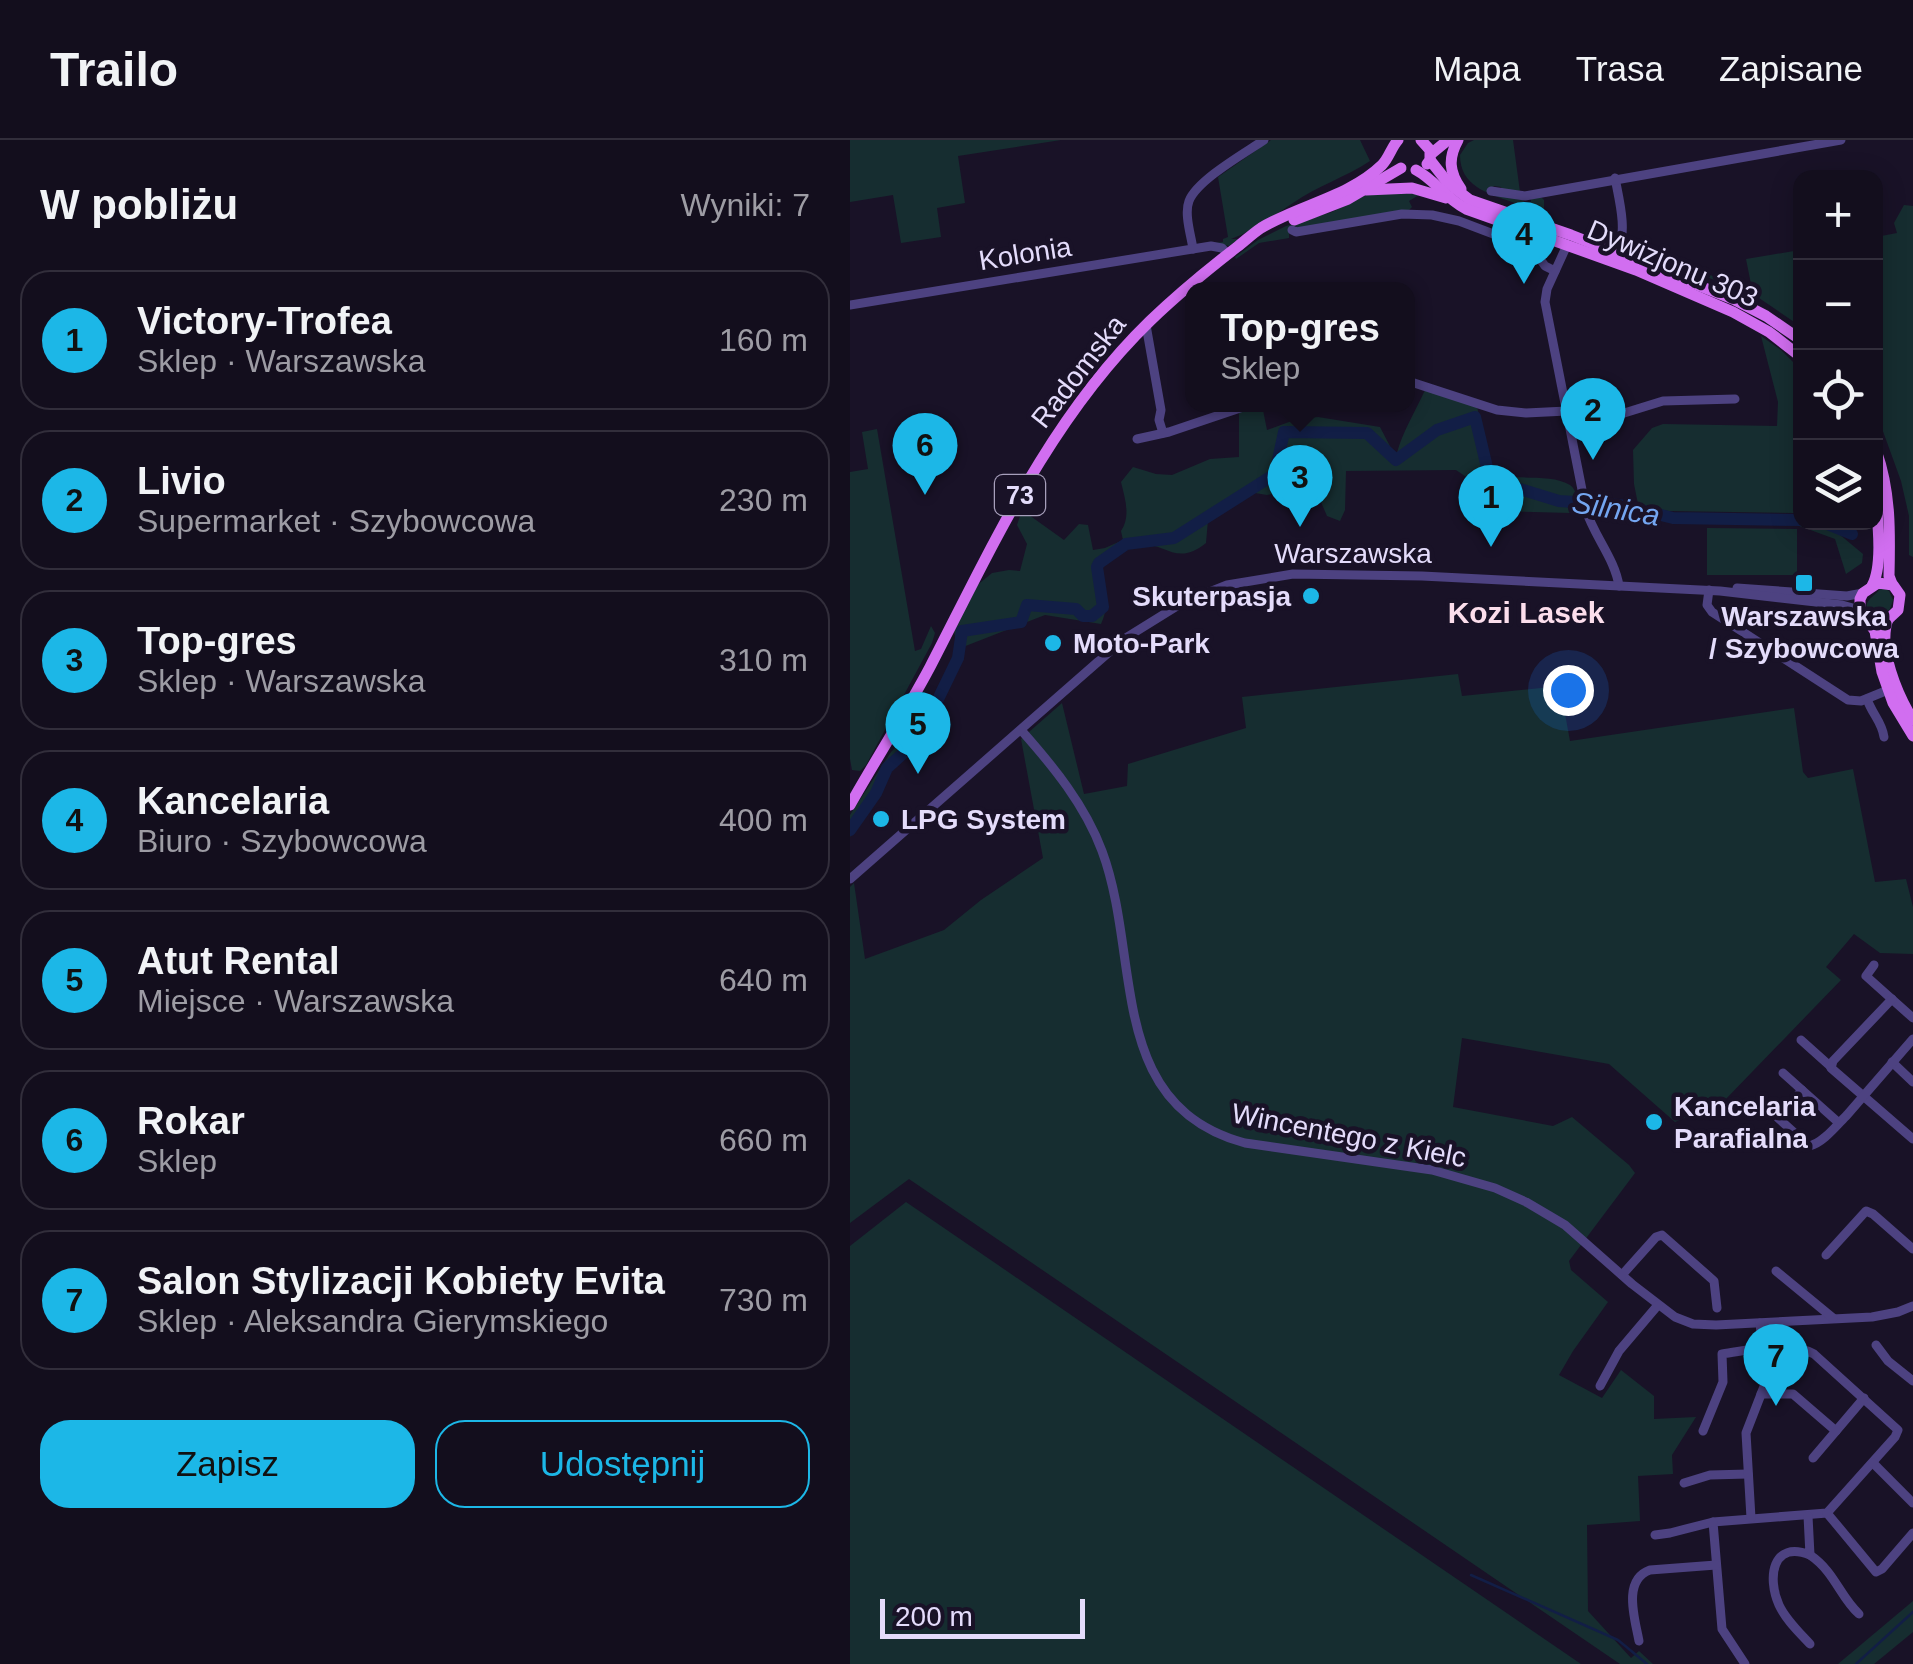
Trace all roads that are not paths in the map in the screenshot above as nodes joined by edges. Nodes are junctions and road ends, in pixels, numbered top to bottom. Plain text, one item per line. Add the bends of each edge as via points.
1 (1264, 140) edge
2 (1423, 140) edge
3 (1448, 140) edge
4 (1458, 140) edge
5 (1841, 140) edge
6 (1395, 144) edge
7 (1431, 156) junction
8 (1401, 168) junction
9 (1416, 170) junction
10 (1615, 178) junction
11 (1491, 191) dead end
12 (1361, 192) junction
13 (1450, 200) junction
14 (1470, 200) junction
15 (1292, 230) dead end
16 (1240, 245) junction
17 (1567, 245) junction
18 (1193, 249) junction
19 (1618, 254) junction
20 (1224, 257) junction
21 (1555, 271) junction
22 (1195, 282) edge
23 (1185, 291) edge
24 (850, 305) edge
25 (1146, 325) junction
26 (1793, 335) edge
27 (1793, 351) edge
28 (1415, 383) edge
29 (1735, 399) dead end
30 (1227, 412) edge
31 (1567, 413) junction
32 (1163, 433) junction
33 (1137, 439) dead end
34 (1883, 476) edge
35 (1882, 530) edge
36 (1884, 541) junction
37 (1883, 555) junction
38 (1618, 586) junction
39 (1895, 588) junction
40 (1715, 590) junction
41 (1867, 590) junction
42 (1912, 600) edge
43 (1860, 610) junction
44 (1893, 615) junction
45 (1870, 624) junction
46 (1888, 690) junction
47 (1867, 700) junction
48 (1913, 720) edge
49 (1020, 730) junction
50 (1913, 736) edge
51 (1884, 737) dead end
52 (872, 767) junction
53 (850, 792) edge
54 (850, 805) edge
55 (850, 879) edge
56 (1874, 965) dead end
57 (1892, 999) junction
58 (1913, 1018) edge
59 (1913, 1039) edge
60 (1801, 1040) dead end
61 (1892, 1062) junction
62 (1830, 1066) junction
63 (1783, 1073) dead end
64 (1913, 1082) edge
65 (1802, 1090) junction
66 (1863, 1096) junction
67 (1839, 1123) junction
68 (1913, 1140) edge
69 (1913, 1249) edge
70 (1826, 1255) dead end
71 (1776, 1271) dead end
72 (1622, 1275) junction
73 (1658, 1305) junction
74 (1913, 1306) edge
75 (1717, 1308) dead end
76 (1832, 1318) junction
77 (1760, 1323) junction
78 (1876, 1345) dead end
79 (1763, 1349) junction
80 (1913, 1381) edge
81 (1600, 1386) dead end
82 (1761, 1394) junction
83 (1864, 1398) junction
84 (1836, 1430) junction
85 (1703, 1431) dead end
86 (1813, 1458) dead end
87 (1873, 1463) junction
88 (1748, 1474) junction
89 (1684, 1483) dead end
90 (1913, 1503) edge
91 (1827, 1513) junction
92 (1808, 1516) junction
93 (1751, 1518) junction
94 (1712, 1522) junction
95 (1913, 1533) edge
96 (1655, 1535) dead end
97 (1810, 1555) junction
98 (1716, 1565) junction
99 (1859, 1614) dead end
100 (1639, 1642) dead end
101 (1810, 1644) dead end
102 (1745, 1664) edge

1 - 18 street via 1192,195
2 - 7 main road, Dywizjonu 303
3 - 7 main road
4 - 14 main road via 1450,169
5 - 10 street
6 - 8 main road, 73 via 1394,161
6 - 16 main road, Radomska / 73 via 1366,176
7 - 9 main road
7 - 14 main road, Dywizjonu 303 via 1448,183
8 - 9 main road
8 - 12 main road, Radomska / 73
9 - 13 main road, Dywizjonu 303
10 - 11 street via 1526,196
10 - 19 street via 1624,225
12 - 13 main road via 1412,188
12 - 16 main road, Radomska / 73
13 - 17 main road, Dywizjonu 303
14 - 19 main road, Dywizjonu 303
15 - 21 street via 1432,216 1533,249
16 - 20 main road, Radomska / 73
17 - 21 street
17 - 27 main road, Dywizjonu 303 via 1746,318
18 - 20 street, Kolonia
18 - 24 street, Kolonia
19 - 26 main road, Dywizjonu 303 via 1736,300
20 - 22 main road, Radomska / 73
21 - 31 street via 1546,302
23 - 25 main road, Radomska / 73
25 - 32 street
25 - 52 main road, Radomska / 73 via 1050,444
28 - 31 street via 1497,410
29 - 31 street via 1663,401 1621,414
30 - 32 street
31 - 38 street via 1586,510
32 - 33 street
34 - 36 main road via 1889,507
35 - 36 main road
36 - 37 main road
37 - 39 main road
37 - 41 main road
38 - 40 street, Warszawska
38 - 49 street, Warszawska via 1318,573 1228,585 1182,602 1124,640
39 - 41 main road via 1882,582
39 - 42 main road
39 - 44 main road via 1900,601
40 - 41 street, Warszawska via 1847,596
40 - 43 street, Warszawska
40 - 47 street via 1708,607 1718,616 1848,700
41 - 43 main road
42 - 44 main road
43 - 45 main road
44 - 45 main road
44 - 48 main road via 1885,632 1890,666
45 - 46 main road
46 - 47 street
46 - 50 main road
47 - 51 street
49 - 55 street, Warszawska
49 - 72 street, Wincentego z Kielc via 1062,780 1100,847 1142,1046 1174,1103 1212,1131 1245,1143 1432,1165 1495,1188 1541,1210
52 - 53 main road, Radomska / 73
52 - 54 main road, Radomska / 73
56 - 57 street via 1866,976
57 - 58 street
57 - 62 street
59 - 61 street
60 - 62 street
61 - 64 street
61 - 66 street
62 - 66 street
63 - 65 street
65 - 67 street
65 - 67 street via 1778,1118 1807,1145 1816,1145
66 - 67 street
66 - 68 street
69 - 70 street via 1866,1211
71 - 76 street
72 - 73 street, Wincentego z Kielc
72 - 75 street via 1662,1234 1714,1282
73 - 77 street, Wincentego z Kielc via 1694,1324
73 - 81 street
74 - 76 street, Wincentego z Kielc via 1882,1316
76 - 77 street, Wincentego z Kielc
77 - 79 street
78 - 80 street
79 - 82 street
79 - 83 street via 1811,1352
79 - 85 street via 1722,1354 1723,1382
82 - 84 street via 1793,1394
82 - 88 street via 1746,1433
83 - 84 street
83 - 87 street via 1898,1432
84 - 86 street
87 - 90 street
87 - 91 street
88 - 89 street
88 - 93 street
91 - 92 street
91 - 95 street via 1876,1572
92 - 93 street
92 - 97 street
93 - 94 street
94 - 96 street
94 - 98 street
97 - 99 street
97 - 101 street via 1788,1553 1774,1568 1780,1606
98 - 100 street via 1640,1574 1632,1592
98 - 102 street via 1722,1629

